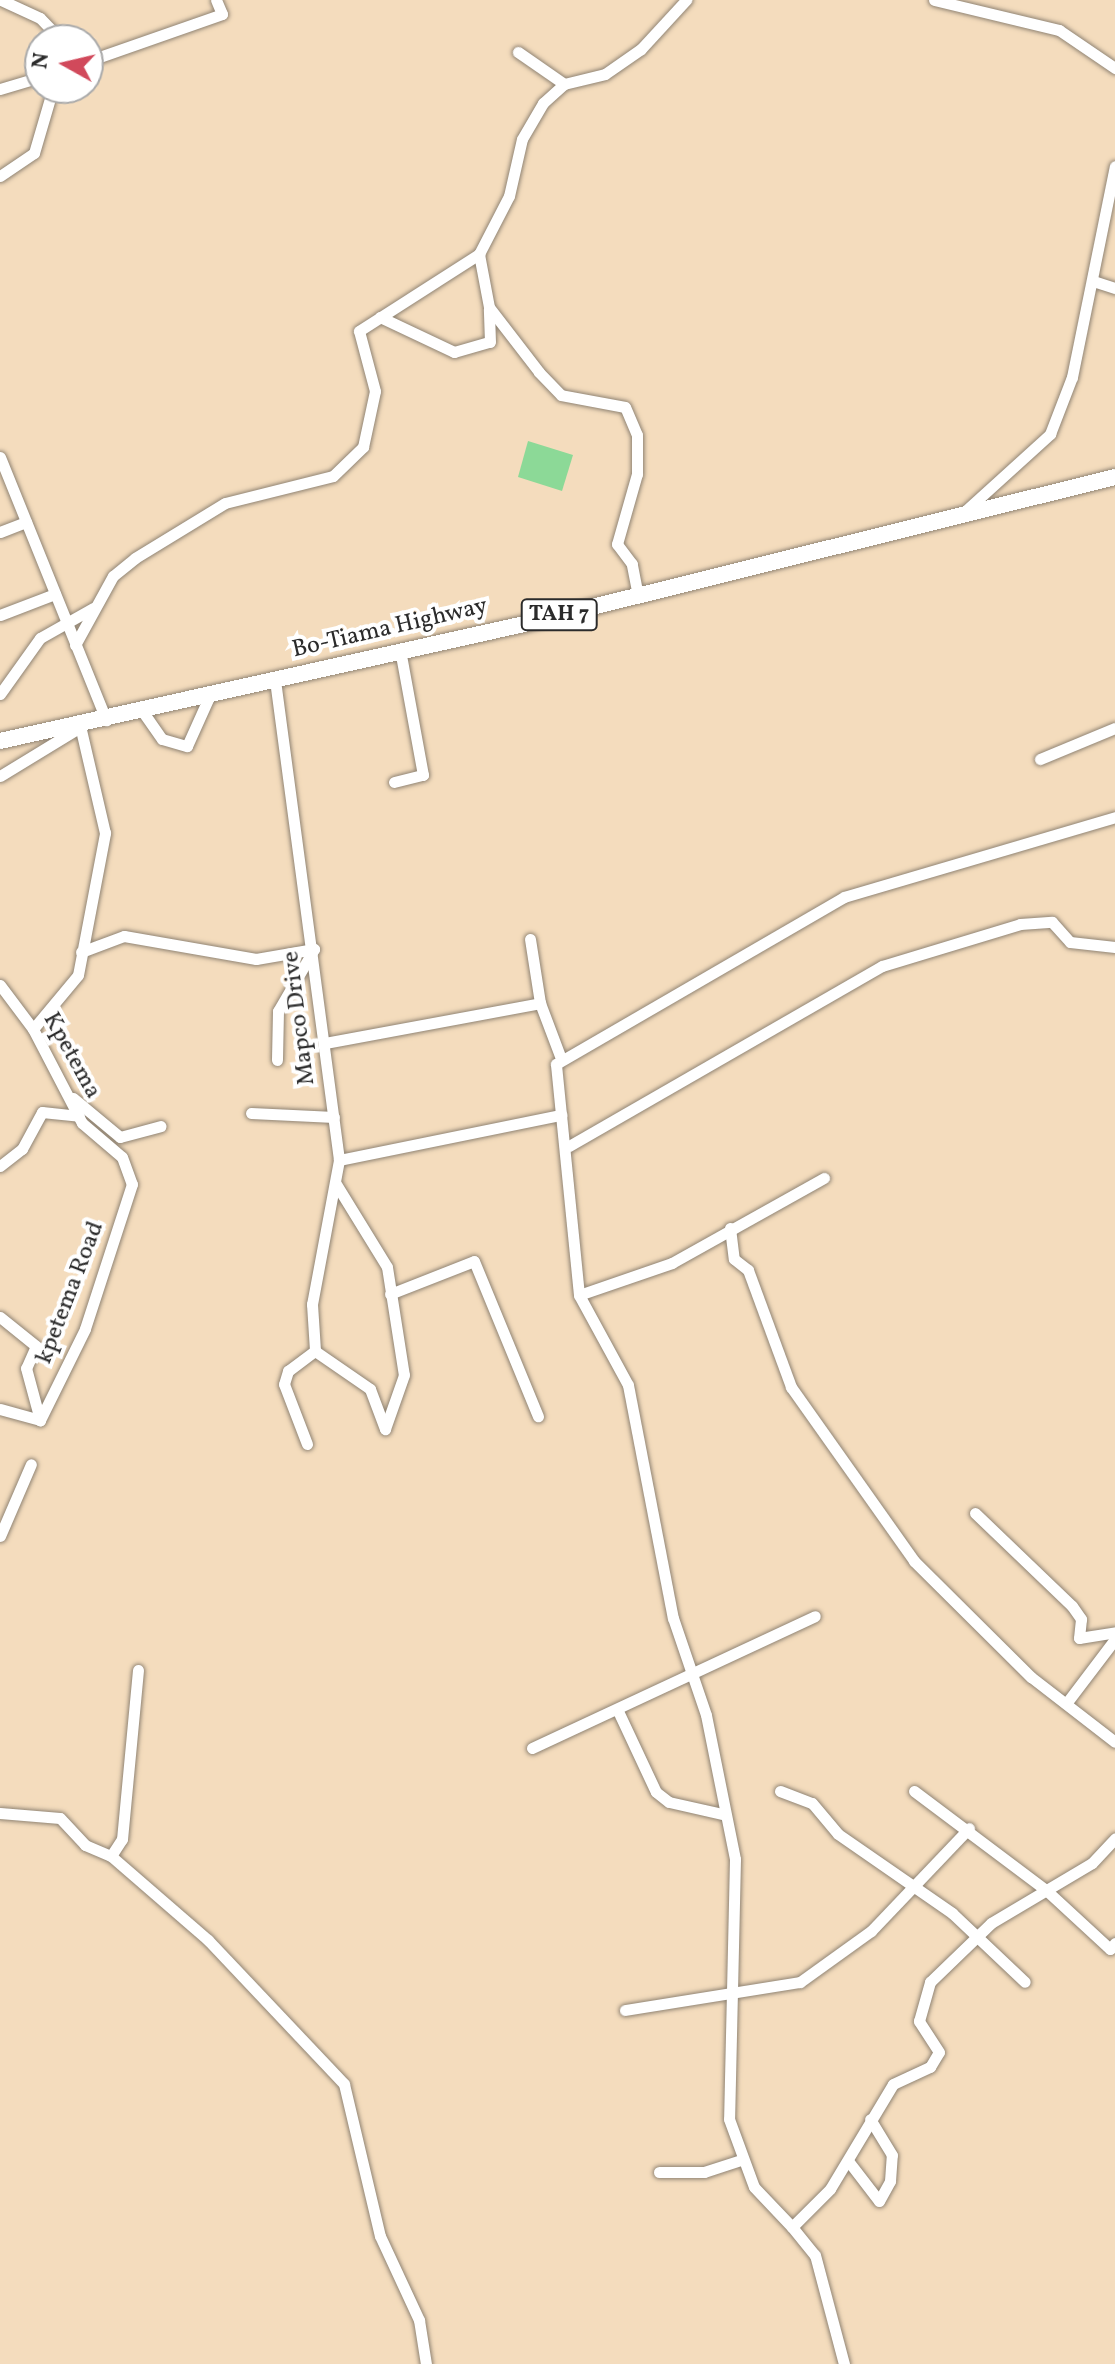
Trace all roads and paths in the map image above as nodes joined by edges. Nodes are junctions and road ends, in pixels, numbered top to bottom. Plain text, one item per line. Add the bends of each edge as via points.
1 (1, 0) edge
2 (216, 0) edge
3 (686, 0) edge
4 (934, 0) edge
5 (981, 5) edge
6 (46, 24) edge
7 (518, 52) dead end
8 (104, 55) edge
9 (1115, 68) edge
10 (24, 82) edge
11 (564, 84) junction
12 (0, 89) edge
13 (48, 104) edge
14 (1115, 166) edge
15 (0, 176) edge
16 (479, 254) junction
17 (1093, 281) junction
18 (1115, 288) edge
19 (489, 307) junction
20 (380, 317) junction
21 (0, 457) edge
22 (1115, 477) edge
23 (959, 516) junction
24 (26, 522) junction
25 (0, 532) edge
26 (55, 594) junction
27 (638, 596) junction
28 (93, 608) junction
29 (0, 615) edge
30 (65, 618) junction
31 (75, 645) junction
32 (400, 650) junction
33 (275, 680) junction
34 (0, 694) edge
35 (209, 697) junction
36 (143, 712) junction
37 (106, 720) junction
38 (81, 728) junction
39 (1115, 728) edge
40 (0, 741) edge
41 (1040, 759) dead end
42 (0, 776) edge
43 (394, 782) dead end
44 (1115, 817) edge
45 (530, 939) dead end
46 (1115, 947) edge
47 (314, 949) junction
48 (81, 952) junction
49 (0, 985) edge
50 (540, 1003) junction
51 (33, 1029) junction
52 (325, 1043) junction
53 (560, 1056) junction
54 (277, 1060) dead end
55 (73, 1097) junction
56 (251, 1113) dead end
57 (561, 1115) junction
58 (79, 1116) junction
59 (334, 1117) junction
60 (161, 1126) dead end
61 (569, 1146) junction
62 (339, 1160) junction
63 (0, 1166) edge
64 (824, 1178) dead end
65 (132, 1184) joint
66 (336, 1184) junction
67 (730, 1228) junction
68 (390, 1294) junction
69 (579, 1295) junction
70 (0, 1317) edge
71 (315, 1351) junction
72 (0, 1409) edge
73 (538, 1416) dead end
74 (40, 1420) junction
75 (307, 1444) dead end
76 (31, 1464) dead end
77 (975, 1513) dead end
78 (0, 1536) edge
79 (815, 1616) dead end
80 (1115, 1632) edge
81 (1115, 1639) edge
82 (138, 1670) dead end
83 (691, 1675) junction
84 (1068, 1701) junction
85 (618, 1711) junction
86 (1115, 1742) edge
87 (532, 1748) dead end
88 (780, 1791) dead end
89 (914, 1791) dead end
90 (0, 1813) edge
91 (722, 1814) junction
92 (969, 1828) junction
93 (1115, 1838) edge
94 (111, 1856) junction
95 (915, 1888) junction
96 (1046, 1890) junction
97 (978, 1936) junction
98 (1115, 1943) edge
99 (1025, 1982) dead end
100 (729, 1993) junction
101 (625, 2010) dead end
102 (870, 2119) junction
103 (742, 2160) junction
104 (849, 2162) junction
105 (659, 2172) dead end
106 (792, 2227) junction
107 (426, 2364) edge
108 (844, 2364) edge

1 - 6 street
2 - 8 street via 222,14
3 - 11 street via 641,49 605,74
4 - 5 street
5 - 9 street via 1059,30
7 - 11 street
10 - 12 street
11 - 16 street via 522,139 509,196
13 - 15 street via 34,153
14 - 17 street
16 - 19 street
16 - 20 street
17 - 18 street
17 - 23 street via 1072,377 1050,434
19 - 20 street via 490,342 454,352
19 - 27 street via 561,395 625,407 637,435 637,474 617,544 632,564
20 - 28 street via 359,331 375,391 363,447 333,476 225,503 135,558
21 - 24 street
22 - 23 highway, Bo-Tiama Highway / TAH 7
23 - 27 highway, Bo-Tiama Highway / TAH 7
24 - 25 street
24 - 26 street
26 - 29 street
26 - 30 street
27 - 32 highway, Bo-Tiama Highway / TAH 7
28 - 30 street
28 - 31 street
30 - 31 street
30 - 34 street via 40,638
31 - 37 street
32 - 33 highway, Bo-Tiama Highway / TAH 7
32 - 43 street via 423,775
33 - 35 highway, Bo-Tiama Highway / TAH 7
33 - 47 street, Mapco Drive
35 - 36 highway, Bo-Tiama Highway / TAH 7
35 - 36 street via 187,746 162,739
36 - 37 highway, Bo-Tiama Highway / TAH 7
37 - 38 highway, Bo-Tiama Highway / TAH 7
38 - 40 highway, Bo-Tiama Highway / TAH 7
38 - 42 street
38 - 48 street via 105,833
39 - 41 street
44 - 53 street via 844,897
45 - 50 street
46 - 61 street via 1070,942 1052,922 1020,924 882,966
47 - 48 street via 256,959 124,936
47 - 52 street, Mapco Drive
47 - 54 street via 278,1011
48 - 51 street via 78,975
49 - 51 street, Kpetema
50 - 52 street
50 - 53 street
51 - 55 street, Kpetema
52 - 59 street, Mapco Drive
53 - 57 street
55 - 58 street, Kpetema
55 - 60 street via 120,1137
56 - 59 street
57 - 61 street
57 - 62 street
58 - 63 street via 42,1112 22,1149
58 - 65 street, Kpetema via 122,1157
59 - 62 street, Mapco Drive
61 - 69 street via 571,1272
62 - 66 street, Mapco Drive
64 - 67 street
65 - 74 street, kpetema Road via 85,1329
66 - 68 street via 375,1239
66 - 71 street, Mapco Drive via 312,1304
67 - 69 street via 672,1263
67 - 84 street via 734,1259 748,1270 800,1402 925,1572 1031,1677
68 - 71 street via 404,1375 385,1429 370,1389
68 - 73 street via 474,1261
69 - 83 street via 624,1372 673,1618
70 - 74 street via 36,1346 26,1368
71 - 75 street via 288,1371 284,1384
72 - 74 street
76 - 78 street
77 - 80 street via 1072,1606 1081,1619 1079,1638
79 - 83 street
81 - 84 street
82 - 94 street via 122,1839
83 - 85 street
83 - 91 street via 715,1750
84 - 86 street
85 - 87 street
85 - 91 street via 656,1792 669,1802
88 - 95 street via 812,1803 838,1834
89 - 92 street
90 - 94 street via 60,1818 85,1845
91 - 100 street via 738,1892
92 - 95 street
92 - 96 street
93 - 96 street via 1092,1863
94 - 107 street via 208,1940 344,2084 380,2236 419,2320
95 - 97 street
95 - 100 street via 854,1946 800,1982
96 - 97 street
96 - 98 street via 1110,1949
97 - 99 street
97 - 102 street via 930,1982 919,2008 939,2052 930,2067 893,2084
100 - 101 street
100 - 103 street via 726,2100
102 - 104 street
102 - 104 street via 892,2155 890,2181 879,2201
103 - 105 street via 704,2172
103 - 106 street via 754,2187
104 - 106 street
106 - 108 street via 815,2255

